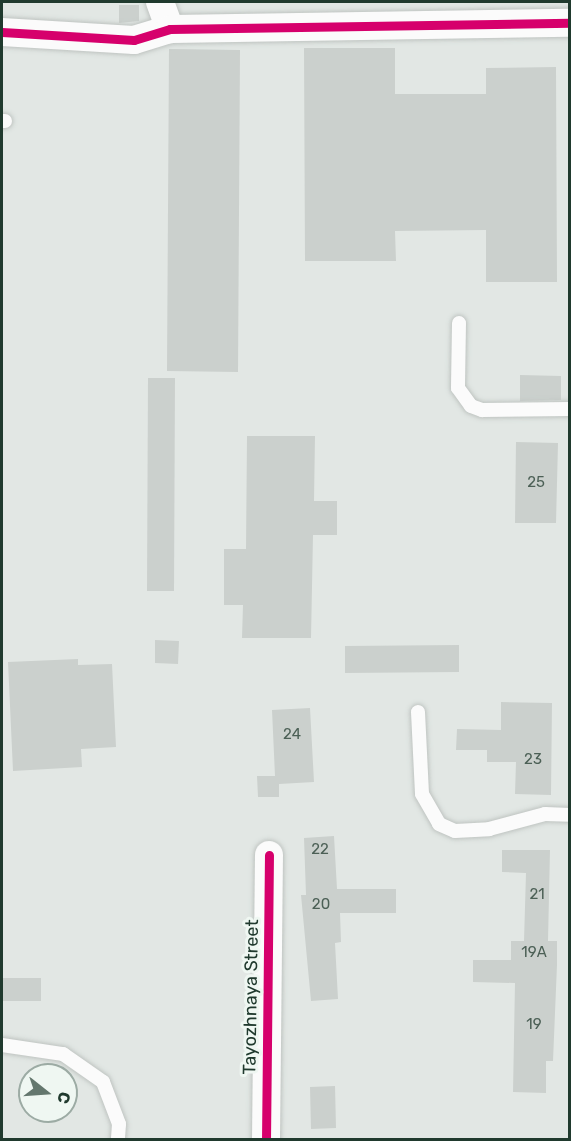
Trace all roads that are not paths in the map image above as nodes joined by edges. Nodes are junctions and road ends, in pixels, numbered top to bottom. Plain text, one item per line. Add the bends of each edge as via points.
1 (160, 2) edge
2 (570, 23) edge
3 (170, 29) junction
4 (2, 32) edge
5 (459, 323) dead end
6 (570, 409) edge
7 (418, 712) dead end
8 (570, 814) edge
9 (269, 855) dead end
10 (2, 1045) edge
11 (118, 1140) edge
12 (266, 1140) edge

1 - 3 street
2 - 3 street
3 - 4 street via 134,40
5 - 6 lane via 458,388 471,406 482,410
7 - 8 lane via 422,794 439,824 455,831 489,829 545,814
9 - 12 street, Tayozhnaya Street
10 - 11 lane via 63,1054 103,1082 119,1124

